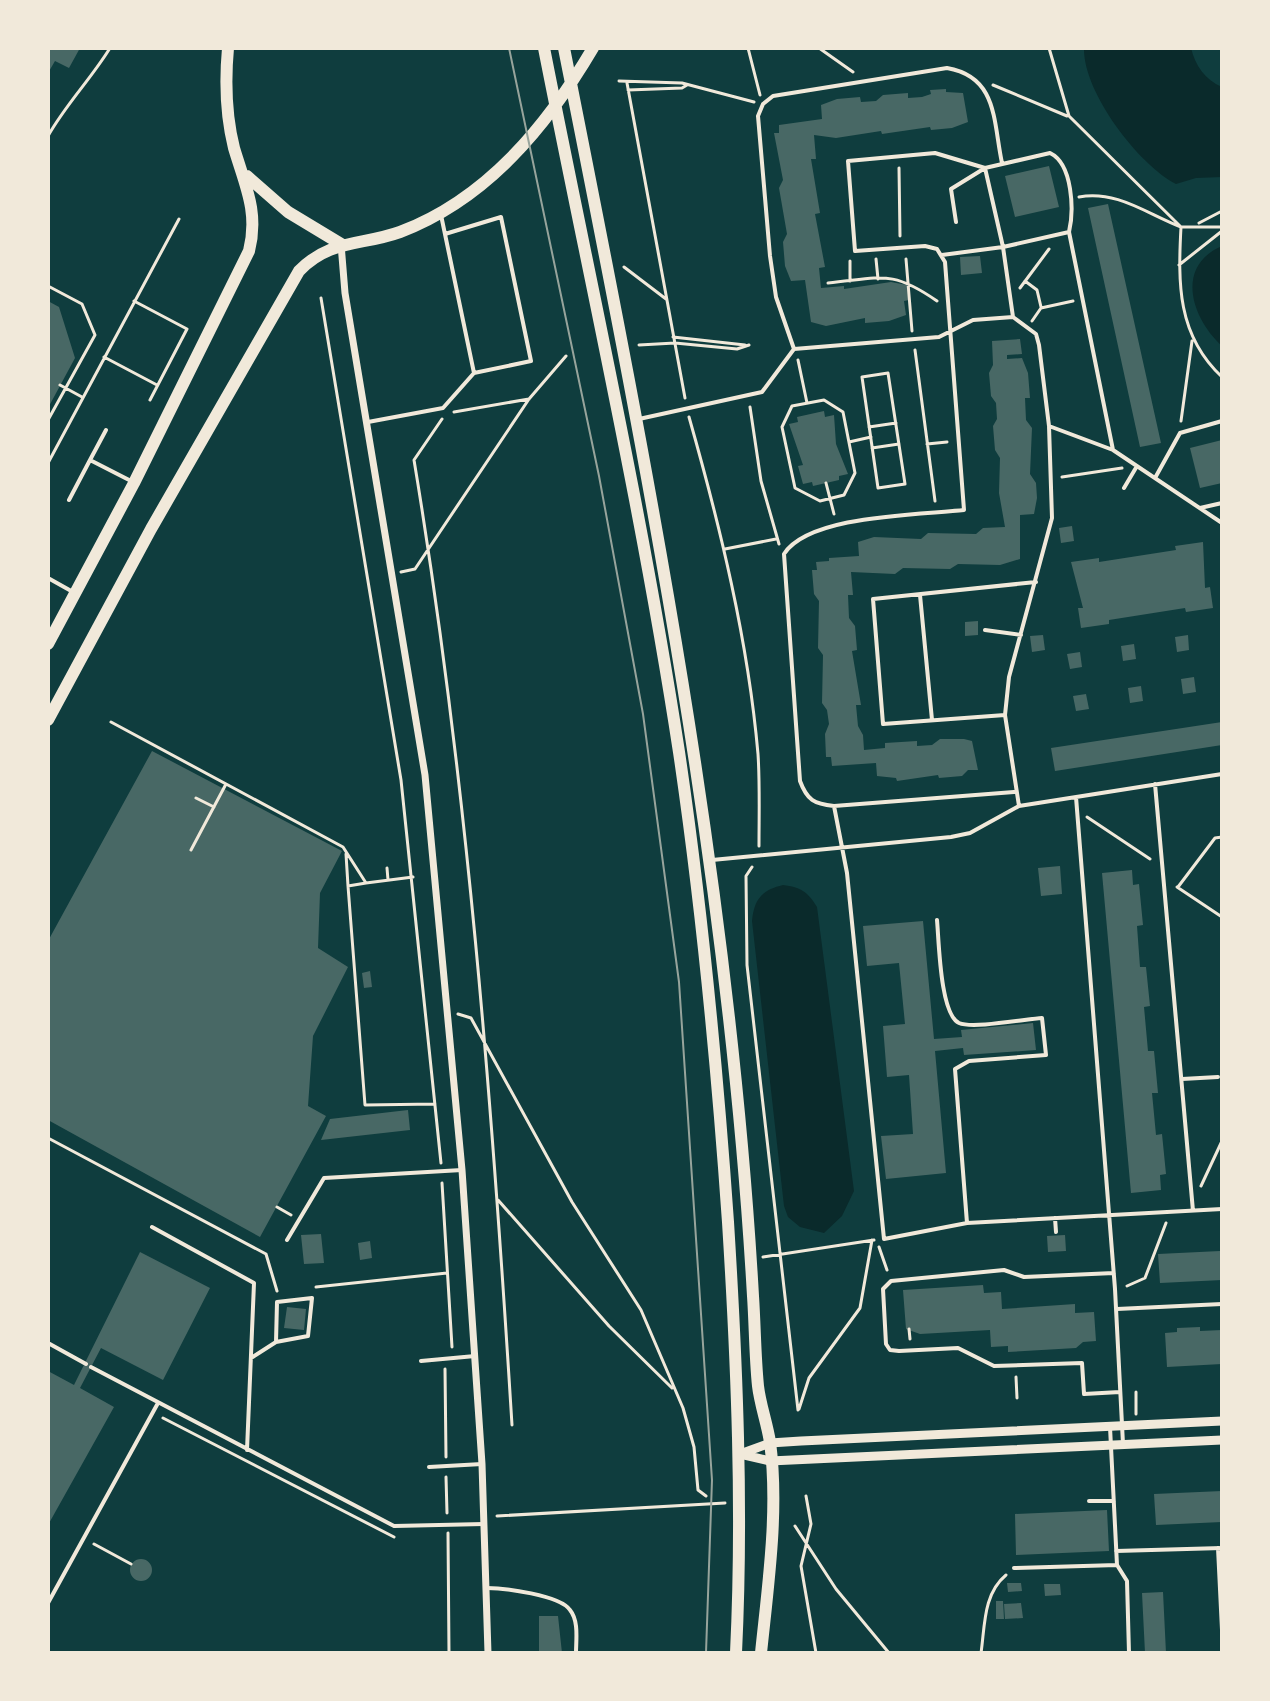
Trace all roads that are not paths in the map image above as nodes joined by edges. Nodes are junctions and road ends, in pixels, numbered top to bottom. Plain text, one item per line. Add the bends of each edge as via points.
1 (228, 48) edge
2 (544, 48) edge
3 (564, 48) edge
4 (593, 48) edge
5 (572, 85) junction
6 (555, 106) junction
7 (1002, 163) junction
8 (985, 168) junction
9 (243, 172) junction
10 (440, 213) junction
11 (956, 222) dead end
12 (1069, 232) junction
13 (445, 234) junction
14 (341, 244) junction
15 (1003, 247) junction
16 (942, 255) junction
17 (1013, 317) junction
18 (952, 332) junction
19 (794, 349) junction
20 (474, 373) junction
21 (639, 419) junction
22 (1222, 421) edge
23 (368, 422) junction
24 (1049, 426) junction
25 (106, 430) dead end
26 (1113, 450) junction
27 (90, 460) junction
28 (1137, 466) junction
29 (1155, 478) junction
30 (134, 483) junction
31 (1124, 488) dead end
32 (69, 500) dead end
33 (1222, 503) edge
34 (1200, 508) junction
35 (1222, 523) edge
36 (48, 578) edge
37 (1036, 582) junction
38 (75, 593) junction
39 (920, 594) junction
40 (985, 630) dead end
41 (1021, 635) junction
42 (48, 644) edge
43 (1005, 715) junction
44 (48, 720) edge
45 (932, 720) junction
46 (1222, 774) edge
47 (1155, 784) junction
48 (1014, 792) junction
49 (1076, 797) junction
50 (834, 806) junction
51 (1019, 806) junction
52 (842, 845) junction
53 (712, 860) junction
54 (937, 920) dead end
55 (1218, 1077) dead end
56 (1182, 1079) junction
57 (462, 1170) junction
58 (1193, 1207) junction
59 (1222, 1209) edge
60 (1109, 1215) junction
61 (1055, 1218) junction
62 (967, 1223) junction
63 (152, 1227) dead end
64 (1056, 1232) dead end
65 (287, 1240) dead end
66 (1114, 1273) junction
67 (1222, 1304) edge
68 (1116, 1309) junction
69 (276, 1342) junction
70 (48, 1343) edge
71 (475, 1356) junction
72 (251, 1358) junction
73 (421, 1361) dead end
74 (1120, 1392) junction
75 (158, 1403) junction
76 (1222, 1421) edge
77 (1110, 1426) junction
78 (1122, 1426) junction
79 (1222, 1440) edge
80 (770, 1443) junction
81 (1123, 1444) junction
82 (1111, 1445) junction
83 (247, 1450) junction
84 (740, 1454) junction
85 (770, 1461) junction
86 (482, 1464) junction
87 (429, 1467) dead end
88 (1089, 1501) dead end
89 (1114, 1501) junction
90 (484, 1524) junction
91 (1220, 1548) edge
92 (1116, 1551) junction
93 (1117, 1565) junction
94 (1014, 1568) road end
95 (487, 1588) junction
96 (48, 1603) edge
97 (1222, 1630) edge
98 (488, 1653) edge
99 (576, 1653) edge
100 (736, 1653) edge
101 (761, 1653) edge
102 (1129, 1653) edge

1 - 9 main road via 228,119
2 - 6 main road
3 - 5 main road
4 - 5 main road
5 - 6 main road
5 - 21 main road
6 - 10 main road via 508,162
6 - 84 main road via 679,753 723,1135
7 - 8 lane
7 - 12 lane via 1041,153 1057,157 1074,213
7 - 19 lane via 988,95 965,71 947,68 773,96 763,104 758,116 770,256 776,297
8 - 11 lane via 951,189
8 - 15 lane
8 - 16 lane via 935,153 848,161 855,251 925,246
9 - 14 main road via 288,212
9 - 30 main road via 253,215 249,251
10 - 13 lane
10 - 14 main road via 374,240
12 - 15 lane
12 - 26 lane
13 - 20 lane
13 - 20 lane via 501,217 531,361
14 - 23 street
14 - 44 main road via 315,255 288,286
15 - 16 lane
15 - 17 lane
16 - 18 lane
17 - 18 lane via 973,320
17 - 24 lane via 1028,327 1039,345
18 - 19 lane
18 - 50 lane via 964,510 837,525 803,535 784,554 800,781 805,796 818,805
19 - 21 lane via 762,392
20 - 23 lane via 443,408
21 - 53 main road
22 - 29 lane via 1180,433
23 - 57 street via 425,775
24 - 26 lane
24 - 37 lane via 1052,518
25 - 27 lane
26 - 28 lane
27 - 30 lane
27 - 32 lane
28 - 29 lane
28 - 31 lane
29 - 34 lane
30 - 38 main road
33 - 34 lane
34 - 35 lane
36 - 38 lane
37 - 39 lane
37 - 41 lane
38 - 42 main road
39 - 45 lane
39 - 45 lane via 873,599 883,724
40 - 41 lane
41 - 43 lane
43 - 45 lane
43 - 48 lane
46 - 47 lane
47 - 49 lane
47 - 56 lane
48 - 50 lane
48 - 51 lane
49 - 51 lane
49 - 60 lane
50 - 52 lane
51 - 52 lane via 970,833
52 - 53 lane
52 - 62 lane via 884,1239
53 - 80 main road via 743,1148 758,1388
54 - 62 lane via 946,1005 953,1018 965,1025 1042,1018 1046,1055 969,1061 955,1069
55 - 56 lane
56 - 58 lane
57 - 65 lane via 324,1178
57 - 71 street
58 - 59 lane
58 - 60 lane
60 - 61 lane
60 - 66 lane
61 - 62 lane
61 - 64 lane
63 - 72 lane via 254,1283
66 - 68 lane
66 - 74 lane via 1024,1277 1004,1270 891,1281 883,1289 890,1350 958,1348 994,1366 1082,1363 1084,1394
67 - 68 lane
68 - 74 lane
69 - 69 lane via 308,1336 312,1298 277,1302
69 - 72 lane
70 - 75 lane
71 - 73 lane
71 - 86 street
72 - 83 lane
74 - 78 lane
75 - 83 lane
75 - 96 lane
76 - 78 street
77 - 78 street
77 - 80 street
77 - 82 lane
78 - 81 lane
79 - 81 street
80 - 84 street
80 - 85 main road
81 - 82 street
82 - 85 street
82 - 89 lane
83 - 90 lane via 394,1526
84 - 85 street
84 - 100 main road
85 - 101 main road
86 - 87 lane
86 - 90 street
88 - 89 lane
89 - 92 lane
90 - 95 street
91 - 92 lane
91 - 97 lane
92 - 93 lane
93 - 94 lane
93 - 102 lane via 1127,1581
95 - 98 street
95 - 99 lane via 561,1602 575,1621

